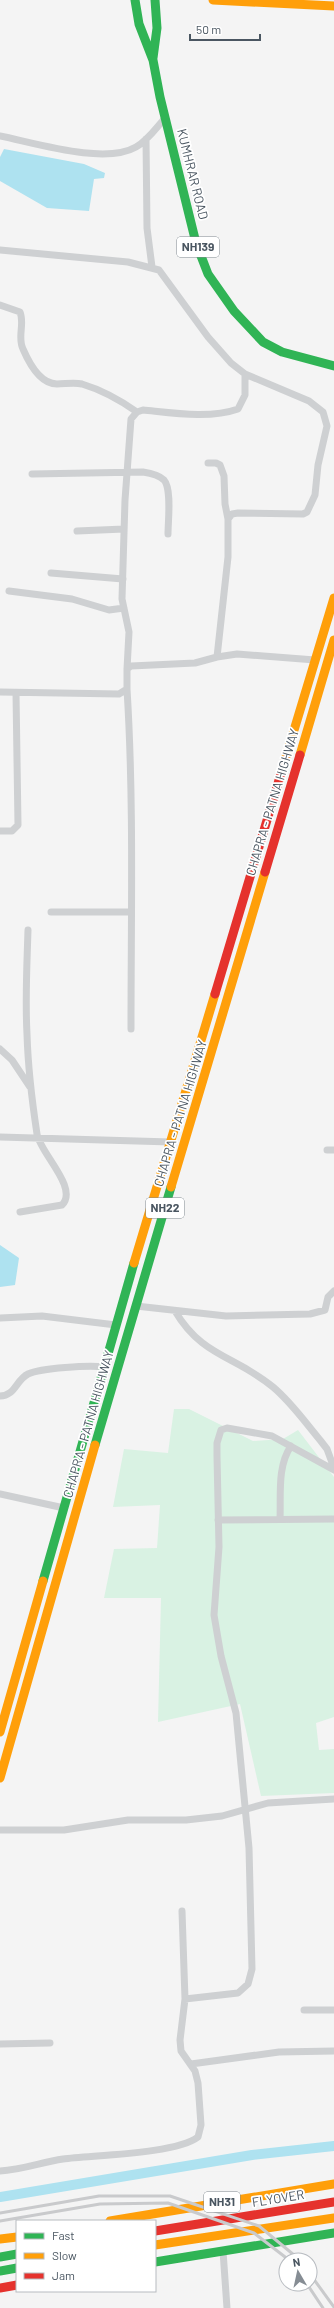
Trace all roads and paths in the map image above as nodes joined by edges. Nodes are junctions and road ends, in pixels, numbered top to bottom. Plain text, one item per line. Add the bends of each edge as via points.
1 (135, 0) edge
2 (155, 0) edge
3 (213, 0) edge
4 (334, 6) edge
5 (153, 60) junction
6 (166, 117) junction
7 (0, 136) edge
8 (146, 139) junction
9 (0, 250) edge
10 (152, 267) junction
11 (0, 305) edge
12 (334, 366) edge
13 (245, 374) junction
14 (137, 412) junction
15 (208, 463) dead end
16 (127, 472) junction
17 (32, 474) dead end
18 (228, 519) junction
19 (124, 529) junction
20 (77, 531) dead end
21 (168, 534) dead end
22 (52, 573) dead end
23 (123, 579) junction
24 (9, 591) dead end
25 (334, 598) edge
26 (124, 608) junction
27 (334, 640) edge
28 (217, 657) junction
29 (315, 660) junction
30 (127, 669) junction
31 (126, 689) junction
32 (0, 692) edge
33 (16, 693) junction
34 (0, 831) edge
35 (51, 912) dead end
36 (131, 912) junction
37 (28, 930) dead end
38 (131, 1029) dead end
39 (0, 1049) edge
40 (30, 1087) junction
41 (0, 1138) edge
42 (38, 1138) junction
43 (171, 1142) junction
44 (20, 1212) dead end
45 (334, 1291) edge
46 (136, 1306) junction
47 (175, 1311) junction
48 (0, 1318) edge
49 (116, 1325) junction
50 (104, 1367) junction
51 (0, 1396) edge
52 (291, 1446) junction
53 (334, 1469) edge
54 (0, 1494) edge
55 (64, 1508) junction
56 (280, 1519) junction
57 (334, 1519) edge
58 (218, 1520) junction
59 (0, 1732) edge
60 (0, 1778) edge
61 (334, 1799) edge
62 (245, 1808) junction
63 (0, 1830) edge
64 (182, 1911) dead end
65 (185, 1999) junction
66 (304, 2010) dead end
67 (334, 2010) edge
68 (0, 2044) edge
69 (50, 2044) dead end
70 (334, 2051) edge
71 (191, 2064) junction
72 (0, 2170) edge
73 (334, 2184) edge
74 (334, 2202) edge
75 (334, 2218) edge
76 (116, 2220) edge
77 (156, 2231) edge
78 (334, 2233) edge
79 (16, 2237) edge
80 (0, 2239) edge
81 (156, 2246) edge
82 (223, 2251) junction
83 (16, 2254) edge
84 (0, 2257) edge
85 (156, 2262) edge
86 (16, 2268) edge
87 (0, 2271) edge
88 (16, 2285) edge
89 (0, 2288) edge
90 (227, 2308) edge

1 - 5 main road, KUMHRAR ROAD / NH139 via 139,24
2 - 5 main road, KUMHRAR ROAD / NH139 via 157,28
3 - 4 main road
5 - 6 main road, KUMHRAR ROAD / NH139
6 - 8 street
6 - 12 main road, KUMHRAR ROAD / NH139 via 196,243 217,289 263,342 282,352
7 - 8 street via 94,154 112,155 129,150
8 - 10 street via 147,228
9 - 10 street via 128,262
10 - 13 street via 165,276 215,347
11 - 14 street via 20,312 20,343 43,380 50,384 89,386 112,396
13 - 14 street via 245,394 238,409 234,411 195,414 143,410
13 - 18 street via 309,401 323,412 327,426 318,465 315,495 307,512 238,513 232,514
14 - 16 street via 131,418
15 - 18 street via 216,463 223,470
16 - 17 street
16 - 19 street
16 - 21 street via 143,472 164,480 168,494
18 - 28 street via 228,557
19 - 20 street
19 - 23 street
22 - 23 street
23 - 26 street
24 - 26 street via 72,599 109,610
25 - 29 main road, CHAPRA - PATNA HIGHWAY / NH22
26 - 30 street via 129,632
27 - 46 main road, CHAPRA - PATNA HIGHWAY / NH22
28 - 29 street via 237,654
28 - 30 street via 195,663 149,664 131,666
29 - 43 main road, CHAPRA - PATNA HIGHWAY / NH22
30 - 31 street
31 - 33 street via 119,694
31 - 36 street via 132,802
32 - 33 street
33 - 34 street via 18,825 12,831
35 - 36 street
36 - 38 street
37 - 40 street via 26,1032
39 - 40 street via 12,1060
40 - 42 street
41 - 42 street
42 - 43 street
42 - 44 street via 62,1180 66,1200 54,1208
43 - 49 main road, CHAPRA - PATNA HIGHWAY / NH22
45 - 47 street via 328,1297 325,1310 310,1314 226,1316
46 - 47 street
46 - 60 main road, CHAPRA - PATNA HIGHWAY / NH22
47 - 53 street via 197,1340 274,1387 327,1449
48 - 49 street via 42,1316
49 - 50 main road, CHAPRA - PATNA HIGHWAY / NH22
50 - 51 street via 68,1368 29,1374 23,1377 12,1393
50 - 55 main road, CHAPRA - PATNA HIGHWAY / NH22
52 - 53 street
52 - 56 street via 282,1468
52 - 58 street via 259,1432 227,1428 221,1430 217,1443
54 - 55 street
55 - 59 main road, CHAPRA - PATNA HIGHWAY / NH22
56 - 57 street
56 - 58 street
58 - 62 street via 215,1630 236,1713
61 - 62 street via 268,1802
62 - 63 street via 222,1816 186,1820 128,1820 64,1830
62 - 65 street via 249,1848 251,1978 244,1990 238,1993
64 - 65 street
65 - 71 street via 181,2051
66 - 67 street
68 - 69 street
70 - 71 street via 286,2051
71 - 72 street via 198,2083 201,2125 198,2137 193,2141 164,2148
73 - 76 main road, NH31
74 - 77 main road, FLYOVER
75 - 81 main road
78 - 82 main road
79 - 80 main road
82 - 85 main road
82 - 90 street
83 - 84 main road
86 - 87 main road
88 - 89 main road

